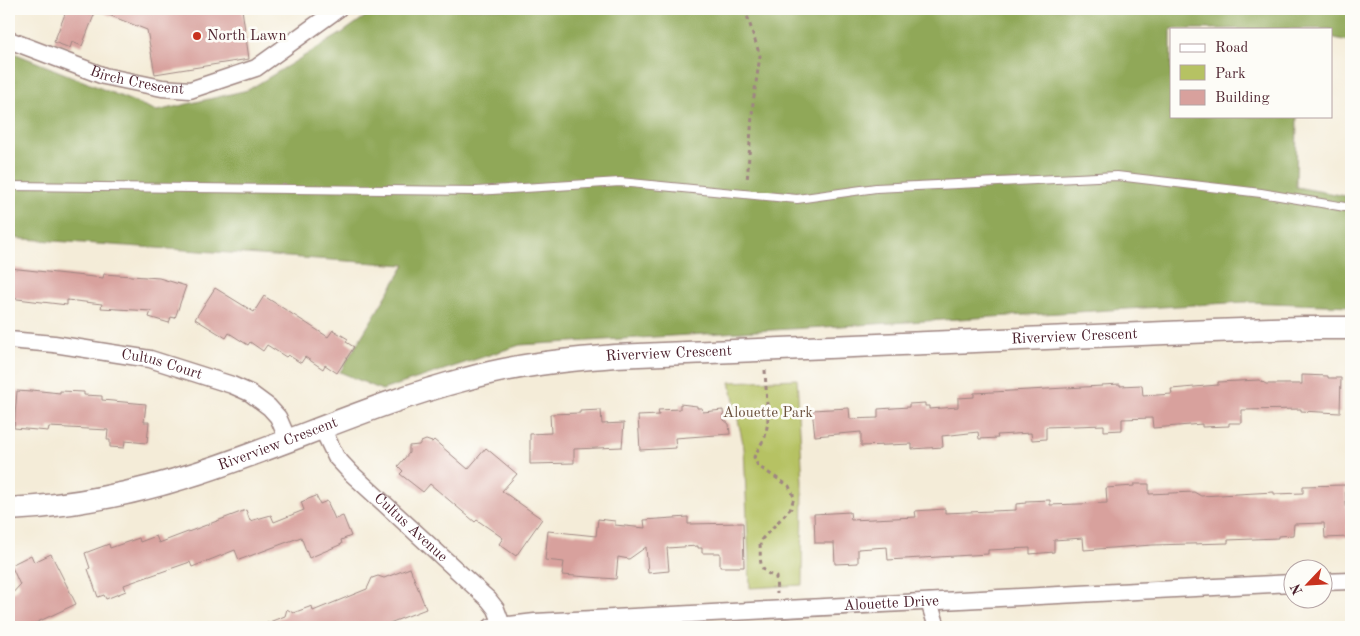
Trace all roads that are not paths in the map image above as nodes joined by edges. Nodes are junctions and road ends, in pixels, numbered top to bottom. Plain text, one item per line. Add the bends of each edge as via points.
1 (338, 9) edge
2 (9, 40) edge
3 (9, 186) edge
4 (1351, 208) edge
5 (1351, 328) edge
6 (9, 340) edge
7 (322, 428) junction
8 (288, 440) junction
9 (9, 509) edge
10 (1351, 581) edge
11 (1332, 582) edge
12 (1282, 584) edge
13 (929, 602) junction
14 (497, 626) edge
15 (937, 627) edge

1 - 2 street, Birch Crescent via 256,68 190,90 162,88 104,76
3 - 4 lane via 476,191 620,182 797,199 876,188 1117,176 1261,193
5 - 7 street, Riverview Crescent via 566,360 466,379
6 - 8 street, Cultus Court via 150,360 232,385 269,407 278,416
7 - 8 street, Riverview Crescent
7 - 14 street, Cultus Avenue via 336,457 351,473 489,600 496,609
8 - 9 street, Riverview Crescent via 196,474 134,491
10 - 11 street
12 - 13 street, Alouette Drive
13 - 14 street, Alouette Drive
13 - 15 street

